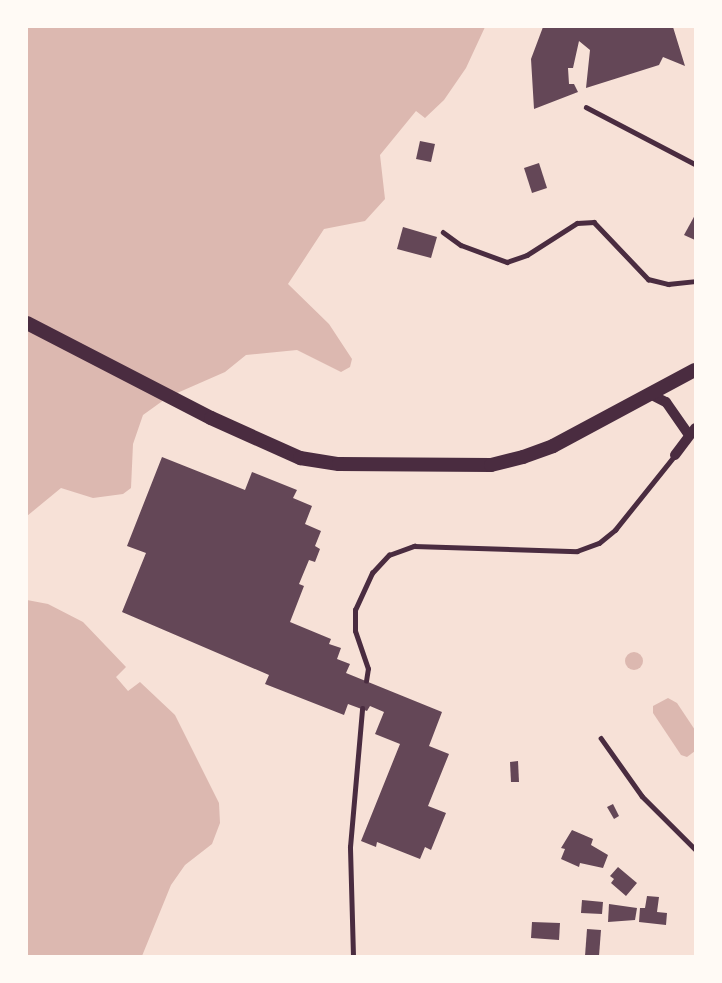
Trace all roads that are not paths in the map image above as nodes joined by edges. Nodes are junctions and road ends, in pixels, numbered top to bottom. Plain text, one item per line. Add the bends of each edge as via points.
1 (586, 107) dead end
2 (695, 164) edge
3 (442, 232) dead end
4 (695, 281) edge
5 (27, 323) edge
6 (695, 370) edge
7 (650, 394) junction
8 (692, 431) edge
9 (675, 455) joint
10 (366, 681) dead end
11 (362, 709) dead end
12 (601, 738) dead end
13 (695, 849) edge
14 (352, 956) edge

1 - 2 lane
3 - 4 lane via 461,245 507,262 527,255 577,223 594,222 648,279 668,284
5 - 7 main road via 211,418 300,458 339,464 492,465 553,446
6 - 7 main road
7 - 8 street via 666,402
8 - 9 street
9 - 10 lane via 615,530 599,543 577,551 414,546 389,555 372,573 355,610 355,631 368,669
11 - 14 lane via 350,847
12 - 13 lane via 642,796

